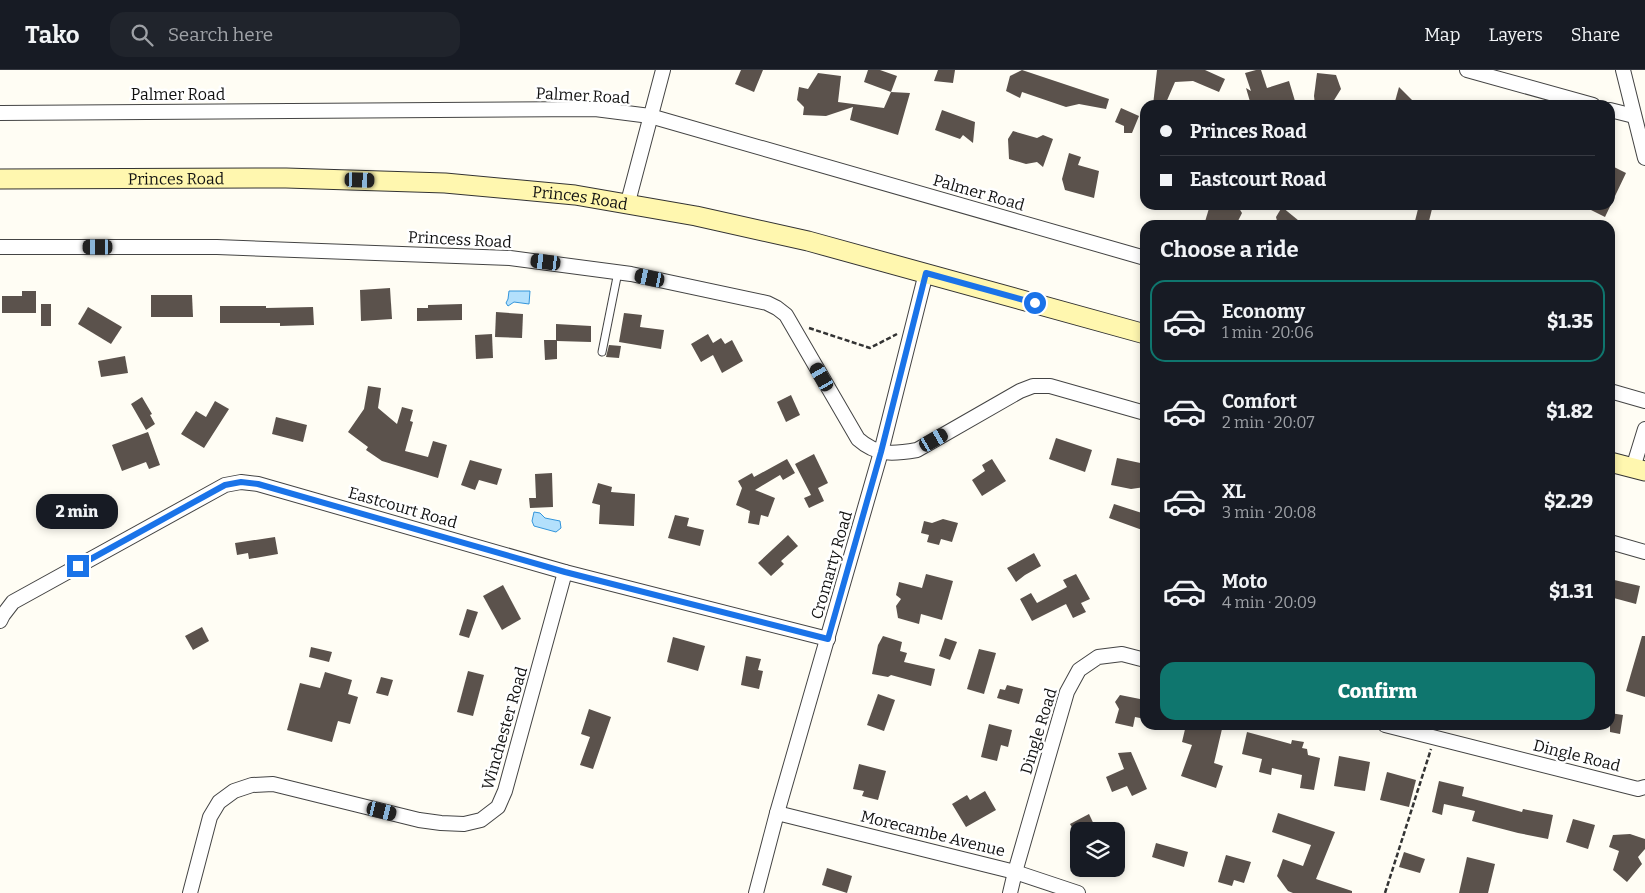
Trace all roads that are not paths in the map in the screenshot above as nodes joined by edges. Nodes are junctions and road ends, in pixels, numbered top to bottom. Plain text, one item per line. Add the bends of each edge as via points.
1 (663, 70) edge
2 (1467, 70) edge
3 (1623, 70) edge
4 (1575, 100) edge
5 (1615, 111) edge
6 (0, 113) edge
7 (650, 116) junction
8 (1634, 116) junction
9 (1645, 158) edge
10 (0, 179) edge
11 (628, 202) junction
12 (0, 247) edge
13 (1140, 257) edge
14 (618, 272) junction
15 (926, 273) junction
16 (1140, 333) edge
17 (602, 352) dead end
18 (1615, 392) edge
19 (1645, 401) edge
20 (1140, 412) edge
21 (1645, 429) edge
22 (881, 452) junction
23 (1615, 463) edge
24 (1639, 470) edge
25 (1615, 543) edge
26 (1645, 552) edge
27 (565, 572) junction
28 (0, 621) edge
29 (828, 639) junction
30 (1140, 659) edge
31 (1404, 730) edge
32 (1645, 787) edge
33 (777, 813) junction
34 (1014, 872) junction
35 (190, 893) edge
36 (756, 893) edge
37 (1010, 893) edge
38 (1078, 893) edge

1 - 7 street
2 - 4 street
3 - 8 street
5 - 8 street
6 - 7 street, Palmer Road via 595,109
7 - 11 street
7 - 13 street, Palmer Road
8 - 9 street
10 - 11 main road, Princes Road via 286,178 446,182
11 - 15 main road, Princes Road via 753,227
12 - 14 street, Princess Road via 217,246 510,258
14 - 17 lane
14 - 22 street, Princess Road via 767,303 777,308 786,315 858,439 867,447
15 - 16 main road, Princes Road
15 - 22 street, Cromarty Road
18 - 19 street
20 - 22 street, Princess Road via 1050,386 1033,386 917,450
21 - 24 street
22 - 29 street, Cromarty Road
23 - 24 main road
25 - 26 street
27 - 28 street, Eastcourt Road via 258,484 241,482 225,485 14,602
27 - 29 street, Eastcourt Road
27 - 35 street, Winchester Road via 498,807 481,820 464,824 441,823 273,784 252,785 234,791 219,802 210,817
29 - 33 street, Cromarty Road
30 - 34 street, Dingle Road via 1122,654 1098,657 1079,670 1067,692
31 - 32 street, Dingle Road via 1638,788
33 - 34 street, Morecambe Avenue
33 - 36 street, Cromarty Road
34 - 37 street, Dingle Road
34 - 38 street, Morecambe Avenue

